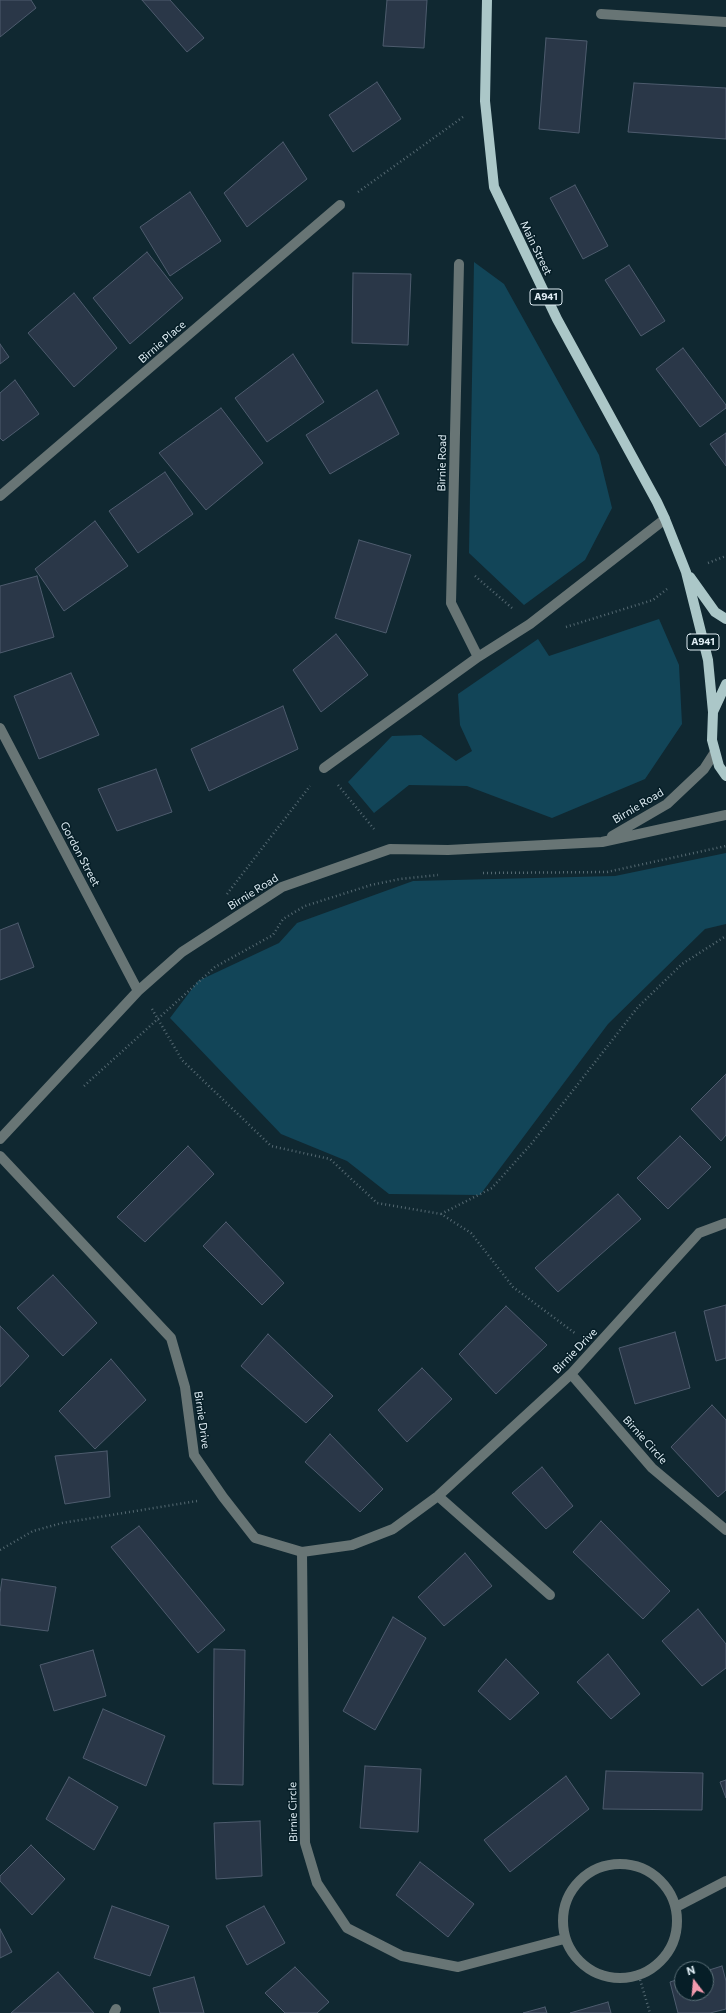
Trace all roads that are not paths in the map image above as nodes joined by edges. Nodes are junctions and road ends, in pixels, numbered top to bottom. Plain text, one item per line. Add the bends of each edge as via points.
1 (487, 0) edge
2 (601, 14) dead end
3 (726, 22) edge
4 (340, 205) road end
5 (459, 264) dead end
6 (0, 496) edge
7 (665, 519) junction
8 (686, 572) junction
9 (726, 619) edge
10 (478, 657) junction
11 (726, 684) edge
12 (713, 712) junction
13 (0, 728) edge
14 (715, 752) junction
15 (324, 768) road end
16 (726, 776) edge
17 (726, 815) edge
18 (602, 842) junction
19 (138, 991) junction
20 (0, 1139) edge
21 (0, 1156) edge
22 (726, 1223) edge
23 (571, 1374) junction
24 (438, 1496) junction
25 (726, 1530) edge
26 (302, 1552) junction
27 (550, 1594) dead end
28 (726, 1881) edge
29 (676, 1907) junction
30 (564, 1939) junction

1 - 7 main road, Main Street / A941 via 485,101 494,188 557,319
2 - 3 street
4 - 6 street, Birnie Place
5 - 10 street, Birnie Road via 451,603
7 - 8 main road, Main Street / A941
7 - 10 street via 530,624
8 - 9 main road, Main Street / A941 via 716,612
8 - 12 main road, Main Street / A941 via 708,660
10 - 15 street
11 - 12 main road, A941
12 - 14 main road, A941 via 712,740
13 - 19 street, Gordon Street
14 - 16 main road, A941 via 719,766
14 - 18 street, Birnie Road via 704,769 667,804
17 - 18 street, Birnie Road
18 - 19 street, Birnie Road via 448,850 390,849 282,887 182,952
19 - 20 street, Birnie Road
21 - 26 street, Birnie Drive via 171,1338 185,1387 194,1455 223,1497 255,1538
22 - 23 street, Birnie Drive via 699,1234
23 - 24 street, Birnie Drive
23 - 25 street, Birnie Circle via 652,1468
24 - 26 street, Birnie Drive via 394,1529 352,1545
24 - 27 street
26 - 30 street, Birnie Circle via 305,1843 317,1883 346,1928 402,1956 458,1967
28 - 29 street
29 - 30 street via 677,1927 674,1941 664,1959 639,1976 619,1979 594,1973 577,1961
29 - 30 street via 660,1879 643,1868 619,1863 600,1867 580,1878 568,1894 562,1919

